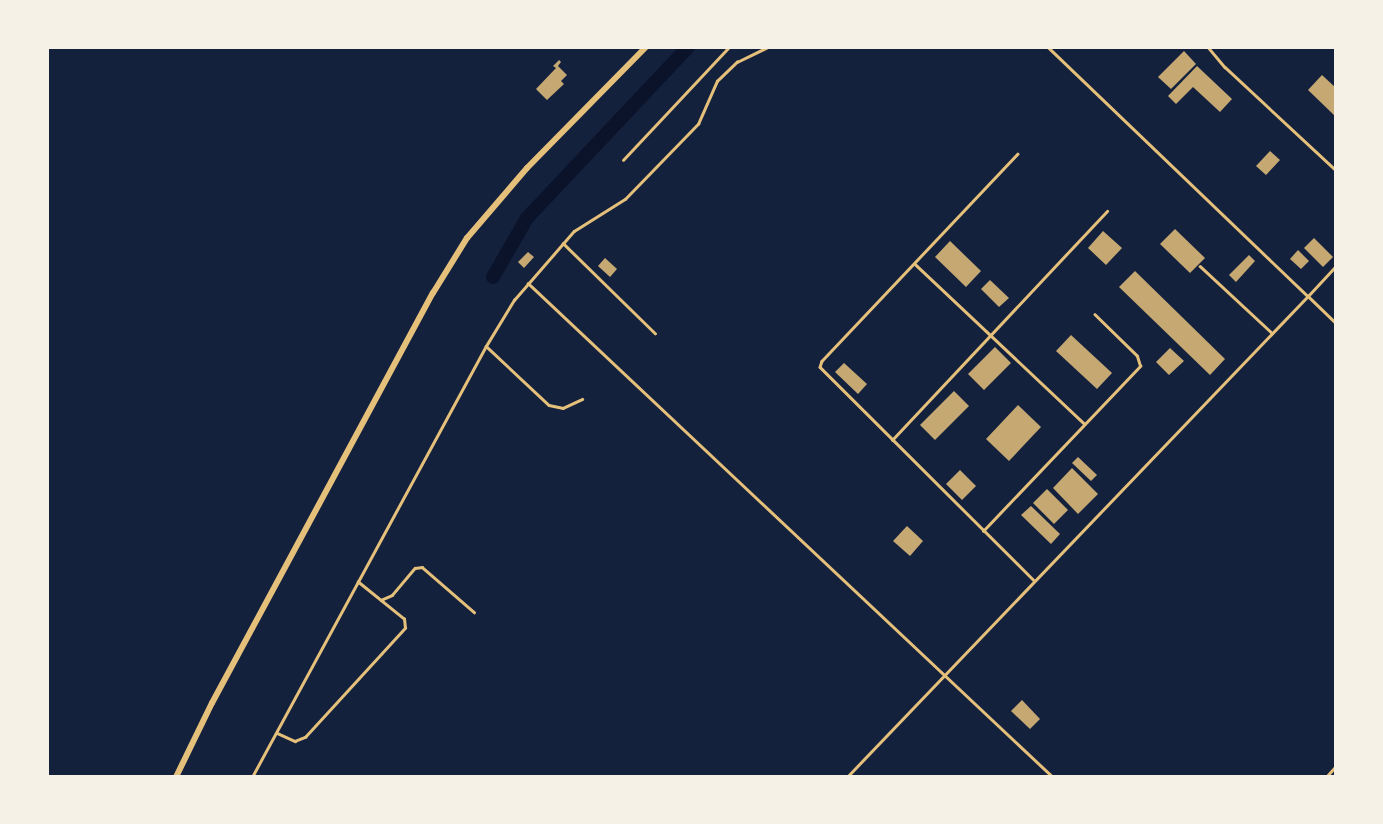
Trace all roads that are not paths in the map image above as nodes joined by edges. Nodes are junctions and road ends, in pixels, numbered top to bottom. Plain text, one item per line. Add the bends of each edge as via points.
1 (646, 47) edge
2 (729, 47) edge
3 (768, 47) edge
4 (1048, 47) edge
5 (1208, 47) edge
6 (1018, 154) dead end
7 (623, 160) dead end
8 (1336, 170) edge
9 (1107, 211) dead end
10 (563, 243) junction
11 (915, 264) junction
12 (1200, 266) dead end
13 (1336, 266) edge
14 (528, 283) junction
15 (1308, 296) junction
16 (1095, 315) dead end
17 (1336, 323) edge
18 (655, 333) dead end
19 (1272, 333) junction
20 (990, 336) junction
21 (486, 346) junction
22 (582, 399) dead end
23 (1085, 424) junction
24 (892, 440) junction
25 (983, 531) junction
26 (1035, 581) junction
27 (358, 582) junction
28 (381, 601) junction
29 (474, 612) dead end
30 (946, 674) junction
31 (276, 732) junction
32 (1336, 766) edge
33 (176, 777) edge
34 (252, 777) edge
35 (848, 777) edge
36 (1053, 777) edge
37 (1326, 777) edge

1 - 33 street via 527,168 467,238 433,293
2 - 7 lane
3 - 10 lane via 737,62 718,81 698,124 625,199 589,220
4 - 15 lane
5 - 8 lane
6 - 11 lane
9 - 20 lane
10 - 14 lane
10 - 18 lane
11 - 20 lane
11 - 24 lane via 820,364
12 - 19 lane
13 - 15 lane
14 - 21 lane
14 - 30 lane
15 - 17 lane
15 - 19 lane
16 - 23 lane via 1140,363
19 - 26 lane
20 - 23 lane
20 - 24 lane
21 - 22 lane via 549,405 563,408
21 - 27 lane
23 - 25 lane
24 - 25 lane
25 - 26 lane
26 - 30 lane
27 - 28 lane
27 - 31 lane
28 - 29 lane via 415,568 422,567
28 - 31 lane via 406,621 401,636 305,737 295,741
30 - 35 lane
30 - 36 lane
31 - 34 lane
32 - 37 lane

